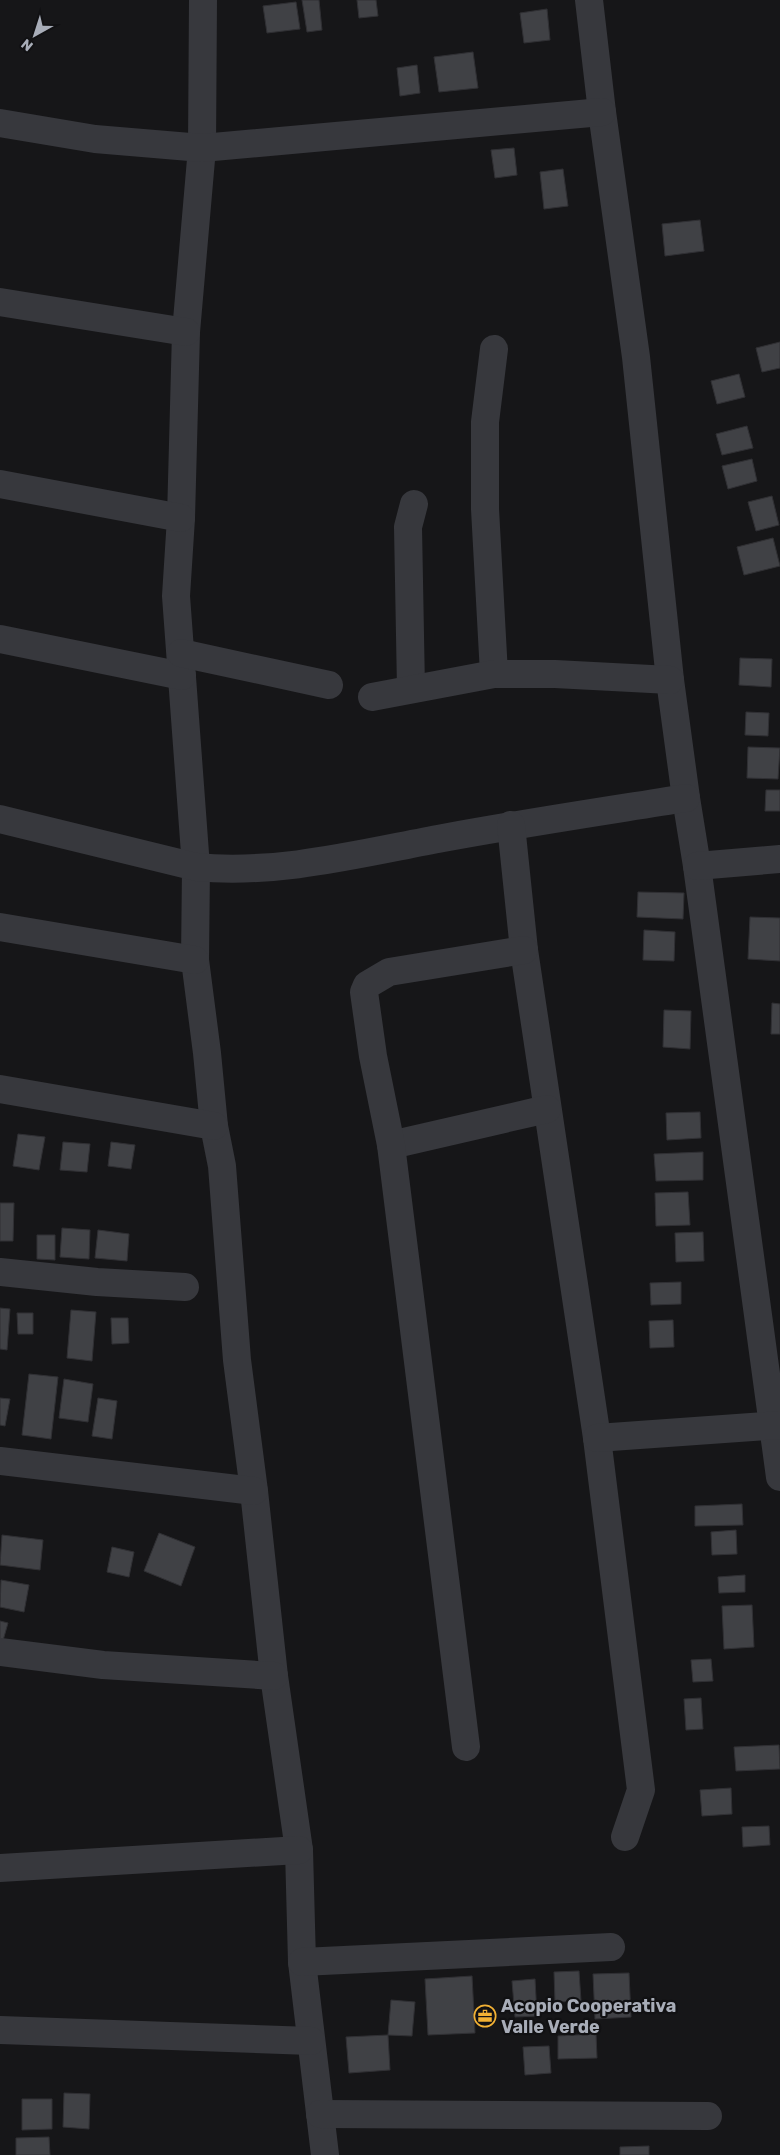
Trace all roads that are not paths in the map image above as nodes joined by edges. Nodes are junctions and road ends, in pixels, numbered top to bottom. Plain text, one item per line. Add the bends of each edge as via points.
1 (203, 0) edge
2 (589, 0) edge
3 (602, 112) junction
4 (0, 124) edge
5 (202, 148) junction
6 (0, 302) edge
7 (186, 332) junction
8 (494, 349) dead end
9 (0, 484) edge
10 (414, 504) dead end
11 (182, 518) junction
12 (0, 639) edge
13 (182, 665) junction
14 (494, 674) junction
15 (670, 680) junction
16 (329, 685) dead end
17 (412, 689) junction
18 (372, 697) dead end
19 (686, 798) junction
20 (0, 819) edge
21 (511, 825) junction
22 (780, 859) edge
23 (698, 866) junction
24 (196, 867) junction
25 (0, 927) edge
26 (524, 950) junction
27 (195, 960) junction
28 (0, 1088) edge
29 (547, 1109) junction
30 (214, 1126) junction
31 (391, 1145) junction
32 (0, 1272) edge
33 (185, 1287) dead end
34 (777, 1425) edge
35 (597, 1438) junction
36 (0, 1461) edge
37 (780, 1477) edge
38 (254, 1491) junction
39 (0, 1652) edge
40 (274, 1676) junction
41 (466, 1747) dead end
42 (625, 1837) dead end
43 (299, 1850) junction
44 (0, 1868) edge
45 (611, 1947) dead end
46 (302, 1962) junction
47 (0, 2030) edge
48 (312, 2041) junction
49 (320, 2114) junction
50 (708, 2116) dead end
51 (325, 2155) edge

1 - 5 street
2 - 3 street
3 - 5 street
3 - 15 street via 636,357
4 - 5 street via 95,138
5 - 7 street
6 - 7 street
7 - 11 street
8 - 14 street via 485,422 485,509
9 - 11 street
10 - 17 street via 408,526
11 - 13 street via 176,596
12 - 13 street
13 - 16 street
13 - 24 street
14 - 15 street
14 - 17 street
15 - 19 street
17 - 18 street
19 - 21 street
19 - 23 street
20 - 24 street
21 - 24 street via 294,865 226,870
21 - 26 street
22 - 23 street
23 - 34 street
24 - 27 street
25 - 27 street
26 - 29 street
26 - 31 street via 389,972 367,985 364,992 373,1056
27 - 30 street
28 - 30 street
29 - 31 street
29 - 35 street
30 - 38 street via 222,1166 237,1360
31 - 41 street
32 - 33 street
34 - 35 street
34 - 37 street
35 - 42 street via 641,1790
36 - 38 street
38 - 40 street
39 - 40 street via 103,1665
40 - 43 street
43 - 44 street
43 - 46 street
45 - 46 street
46 - 48 street
47 - 48 street
48 - 49 street
49 - 50 street
49 - 51 street

